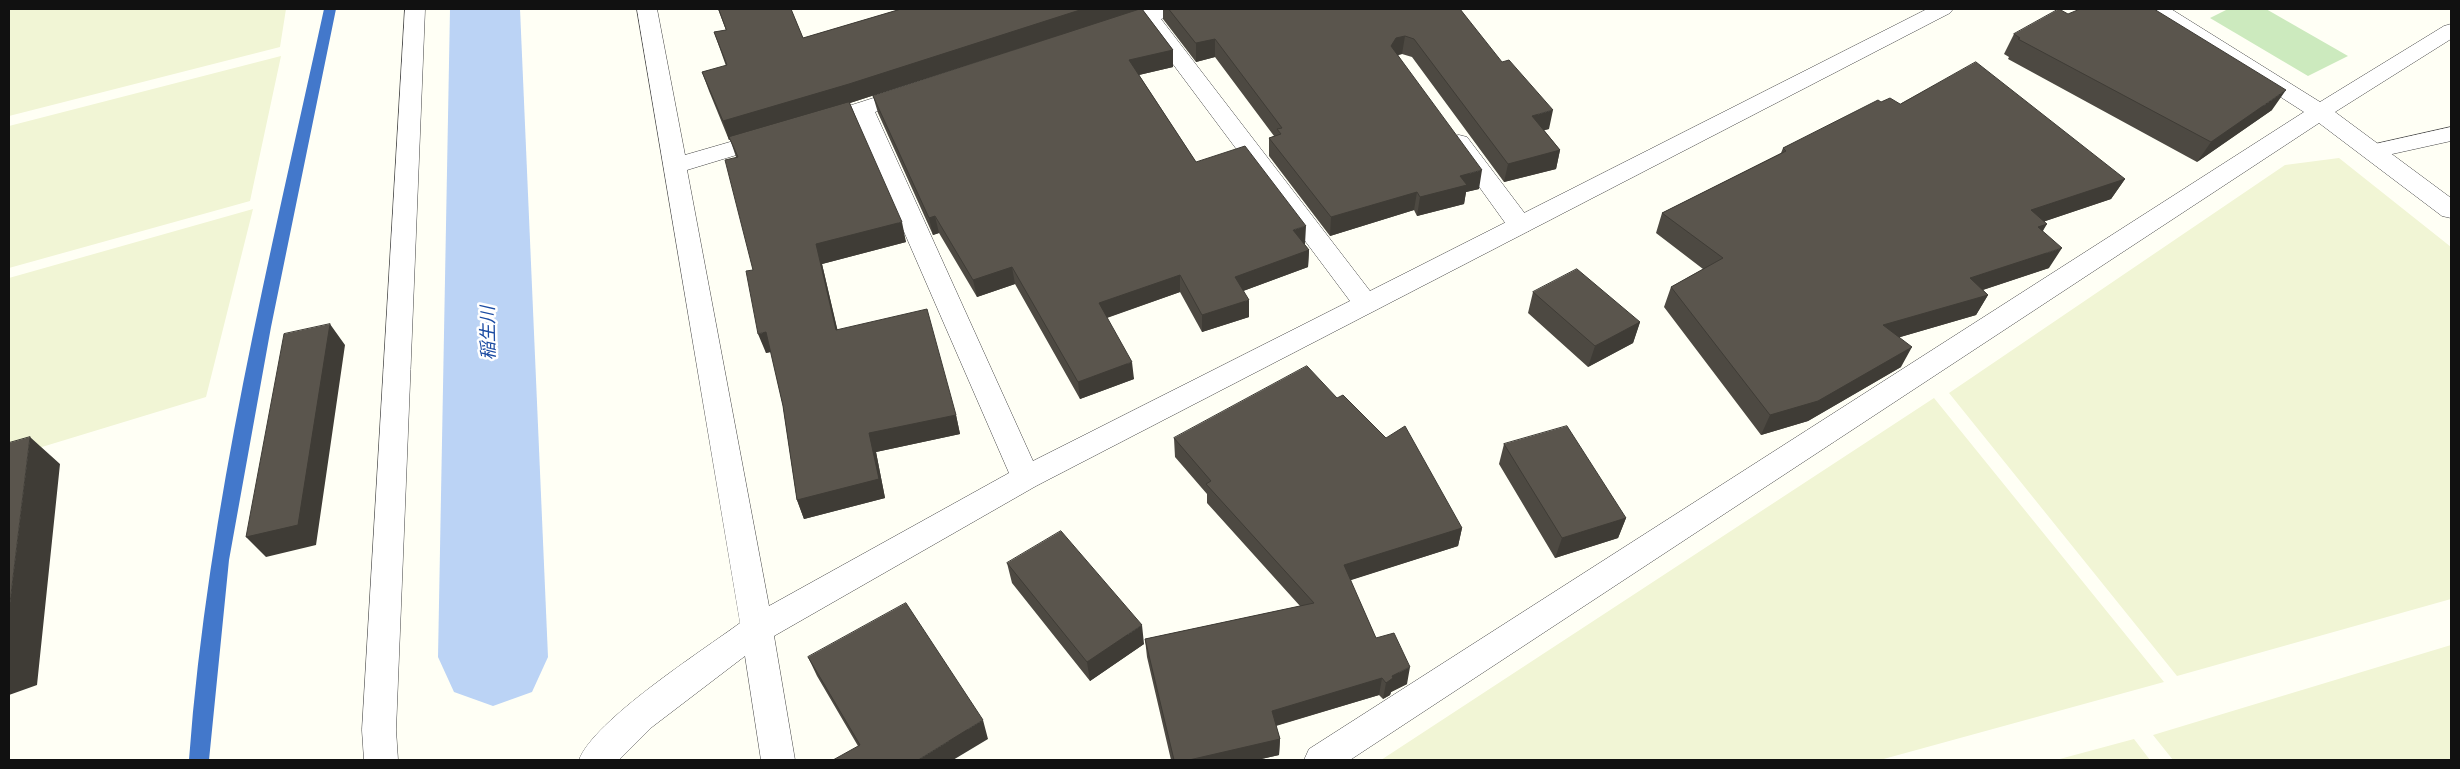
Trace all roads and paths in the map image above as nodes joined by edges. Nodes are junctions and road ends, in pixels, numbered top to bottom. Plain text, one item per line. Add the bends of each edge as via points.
1 (415, 9) edge
2 (647, 9) edge
3 (1175, 9) edge
4 (1943, 9) edge
5 (2157, 9) edge
6 (1147, 15) junction
7 (2451, 30) edge
8 (1090, 34) edge
9 (929, 87) edge
10 (862, 109) junction
11 (2320, 112) junction
12 (1447, 125) edge
13 (2451, 134) edge
14 (2374, 151) junction
15 (676, 166) junction
16 (2451, 210) edge
17 (1520, 225) junction
18 (1366, 304) junction
19 (1026, 478) junction
20 (757, 629) junction
21 (381, 760) edge
22 (596, 760) edge
23 (778, 760) edge
24 (1322, 760) edge

1 - 21 street via 378,730
2 - 15 street
3 - 6 street
4 - 17 street
5 - 11 street
6 - 8 street
6 - 18 street
7 - 11 street
9 - 10 street
10 - 15 street
10 - 19 street
11 - 14 street
11 - 24 street
12 - 17 street
13 - 14 street
14 - 16 street
15 - 20 street
17 - 18 street
18 - 19 street
19 - 20 street
20 - 22 street via 640,716
20 - 23 street

